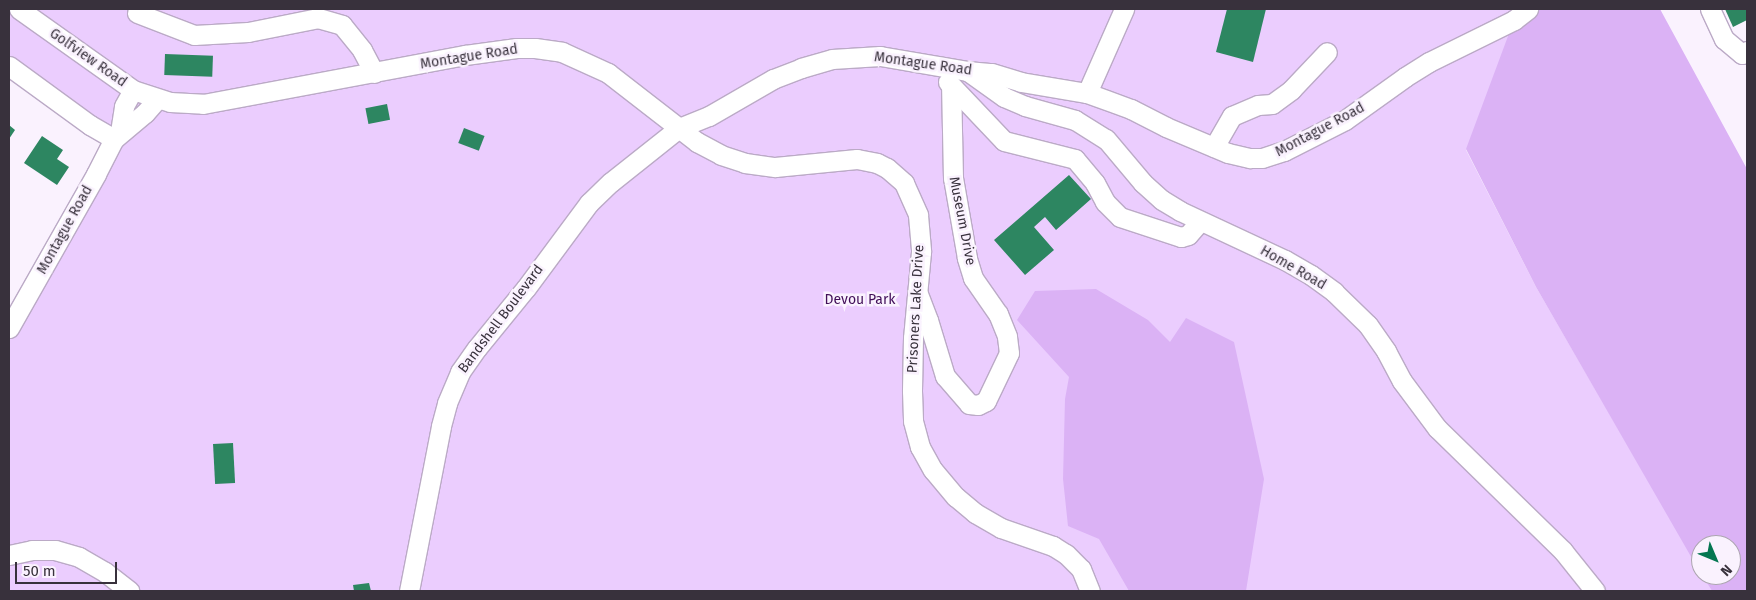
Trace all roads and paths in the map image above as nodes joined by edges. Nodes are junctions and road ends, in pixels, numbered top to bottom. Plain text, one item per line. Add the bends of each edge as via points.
1 (19, 9) edge
2 (1124, 9) edge
3 (1528, 9) edge
4 (1710, 9) edge
5 (137, 13) dead end
6 (1747, 51) edge
7 (1326, 52) dead end
8 (932, 65) junction
9 (9, 66) edge
10 (968, 71) junction
11 (374, 73) junction
12 (951, 86) junction
13 (133, 90) junction
14 (1087, 93) junction
15 (157, 99) junction
16 (679, 128) junction
17 (117, 135) junction
18 (1214, 147) junction
19 (1200, 221) junction
20 (916, 291) junction
21 (9, 328) edge
22 (9, 555) edge
23 (129, 591) edge
24 (409, 591) edge
25 (1090, 591) edge
26 (1595, 591) edge

1 - 13 street, Golfview Road
2 - 14 street
3 - 18 street, Montague Road via 1514,20 1429,62 1345,120 1284,151 1250,158
4 - 6 street via 1724,39 1742,54
5 - 11 street via 194,35 248,32 318,18 342,25 362,50
7 - 18 street via 1291,90 1272,104 1258,105 1232,116
8 - 10 street, Montague Road
8 - 12 street
8 - 16 street, Montague Road via 880,56 832,59 774,79 709,116
9 - 17 street via 90,125
10 - 14 street, Montague Road
10 - 19 street, Home Road via 1004,97 1076,120 1106,140 1162,200
11 - 15 street, Montague Road via 203,104
11 - 16 street, Montague Road via 517,48 562,52 608,73
12 - 19 street via 1004,141 1074,159 1120,217 1181,237 1188,235
12 - 20 street, Museum Drive via 953,178 967,258 973,278 998,314 1007,336 1009,353 986,401 978,405 969,404 945,376
13 - 15 street, Montague Road
13 - 17 street, Montague Road via 124,106
14 - 18 street, Montague Road
15 - 17 street, Montague Road
16 - 20 street, Prisoners Lake Drive via 712,150 744,163 775,167 857,159 887,168 904,184 918,215 921,252
16 - 24 street, Bandshell Boulevard via 589,203 460,372 441,426
17 - 21 street, Montague Road
19 - 26 street, Home Road via 1311,275 1354,310 1386,351 1402,381 1437,428 1557,545
20 - 25 street, Prisoners Lake Drive via 913,421 920,447 933,470 975,513 1001,528 1053,546 1066,554 1081,569
22 - 23 street via 55,550 79,557

